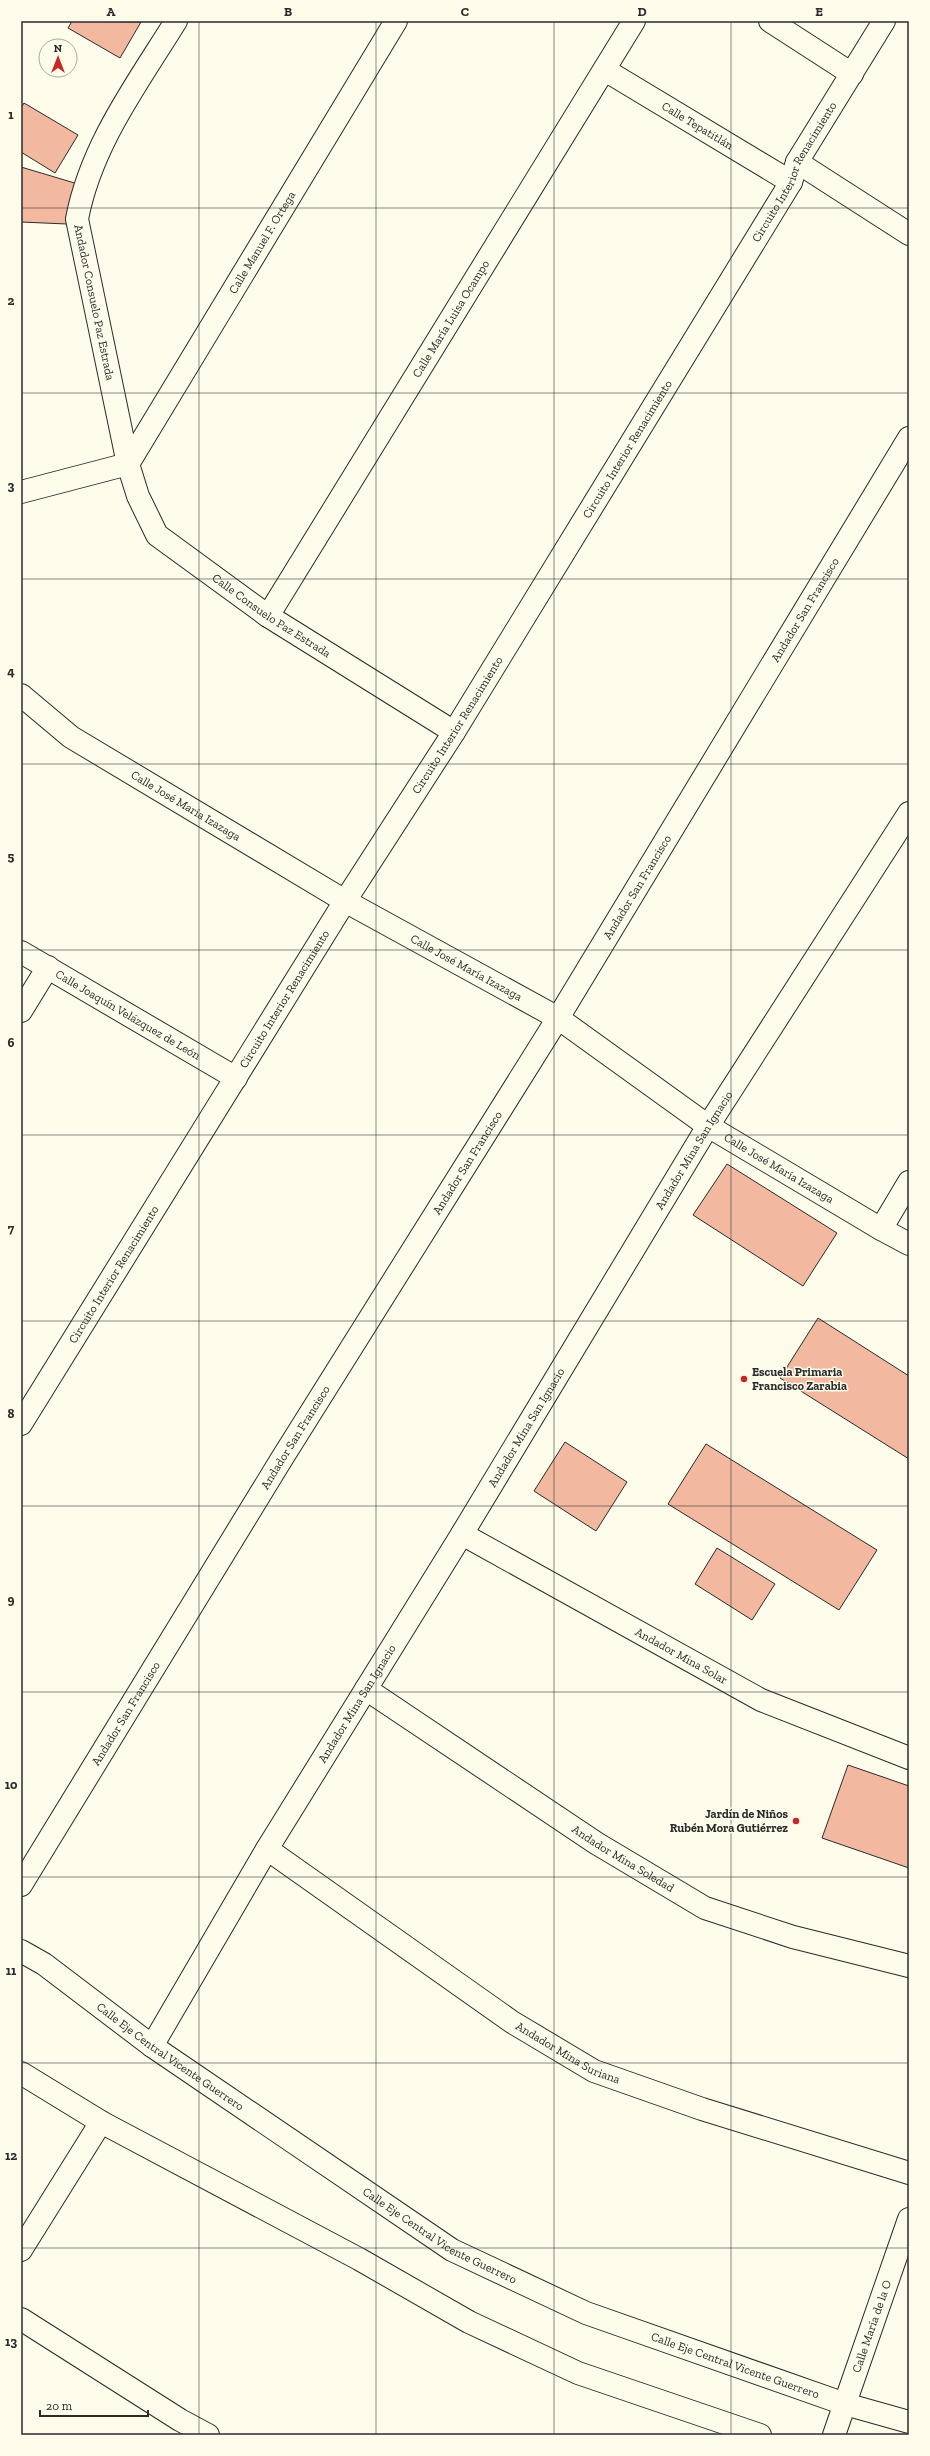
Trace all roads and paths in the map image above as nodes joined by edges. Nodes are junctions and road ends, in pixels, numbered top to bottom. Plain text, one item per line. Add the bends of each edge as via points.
1 (176, 21) edge
2 (396, 21) edge
3 (634, 21) edge
4 (770, 21) edge
5 (884, 21) edge
6 (605, 70) junction
7 (852, 74) junction
8 (798, 162) junction
9 (791, 182) junction
10 (909, 234) edge
11 (909, 438) edge
12 (128, 464) junction
13 (21, 492) edge
14 (268, 616) junction
15 (21, 695) edge
16 (454, 732) junction
17 (909, 813) edge
18 (345, 901) junction
19 (21, 952) edge
20 (48, 968) junction
21 (21, 1011) edge
22 (558, 1018) junction
23 (236, 1078) junction
24 (708, 1126) junction
25 (909, 1182) edge
26 (880, 1229) junction
27 (909, 1244) edge
28 (21, 1424) edge
29 (462, 1534) junction
30 (366, 1689) junction
31 (909, 1758) edge
32 (268, 1849) junction
33 (21, 1885) edge
34 (21, 1951) edge
35 (909, 1966) edge
36 (152, 2046) junction
37 (21, 2073) edge
38 (101, 2122) junction
39 (909, 2173) edge
40 (909, 2218) edge
41 (21, 2250) edge
42 (21, 2319) edge
43 (845, 2404) junction
44 (909, 2422) edge
45 (208, 2435) edge
46 (760, 2435) edge
47 (834, 2435) edge

1 - 12 street, Andador Consuelo Paz Estrada via 107,132 81,195 77,219
2 - 12 street, Calle Manuel F. Ortega
3 - 6 street, Calle María Luisa Ocampo
4 - 7 street
5 - 7 street, Circuito Interior Renacimiento
6 - 9 street, Calle Tepatitlán
6 - 14 street, Calle María Luisa Ocampo
7 - 8 street, Circuito Interior Renacimiento
8 - 9 street, Circuito Interior Renacimiento
8 - 10 street
9 - 16 street, Circuito Interior Renacimiento
11 - 22 street, Andador San Francisco
12 - 13 street
12 - 14 street, Calle Consuelo Paz Estrada via 138,496 157,535
14 - 16 street, Calle Consuelo Paz Estrada
15 - 18 street, Calle José María Izazaga via 71,737
16 - 18 street, Circuito Interior Renacimiento
17 - 24 street, Andador Mina San Ignacio
18 - 22 street, Calle José María Izazaga
18 - 23 street, Circuito Interior Renacimiento
19 - 20 street, Calle Joaquín Velázquez de León
20 - 21 street
20 - 23 street, Calle Joaquín Velázquez de León
22 - 24 street, Calle José María Izazaga
22 - 33 street, Andador San Francisco via 281,1460
23 - 28 street, Circuito Interior Renacimiento
24 - 26 street, Calle José María Izazaga
24 - 29 street, Andador Mina San Ignacio
25 - 26 street
26 - 27 street, Calle José María Izazaga
29 - 30 street, Andador Mina San Ignacio
29 - 31 street, Andador Mina Solar via 761,1700
30 - 32 street, Andador Mina San Ignacio
30 - 35 street, Andador Mina Soledad via 596,1843 705,1908 793,1937
32 - 36 street, Andador Mina San Ignacio
32 - 39 street, Andador Mina Suriana via 512,2022 594,2071
34 - 36 street, Calle Eje Central Vicente Guerrero via 44,1964
36 - 43 street, Calle Eje Central Vicente Guerrero via 452,2250 586,2313
37 - 38 street
38 - 41 street
38 - 46 street via 469,2322 578,2373
40 - 43 street, Calle María de la O
42 - 45 street via 180,2420
43 - 44 street, Calle Eje Central Vicente Guerrero
43 - 47 street, Calle María de la O

